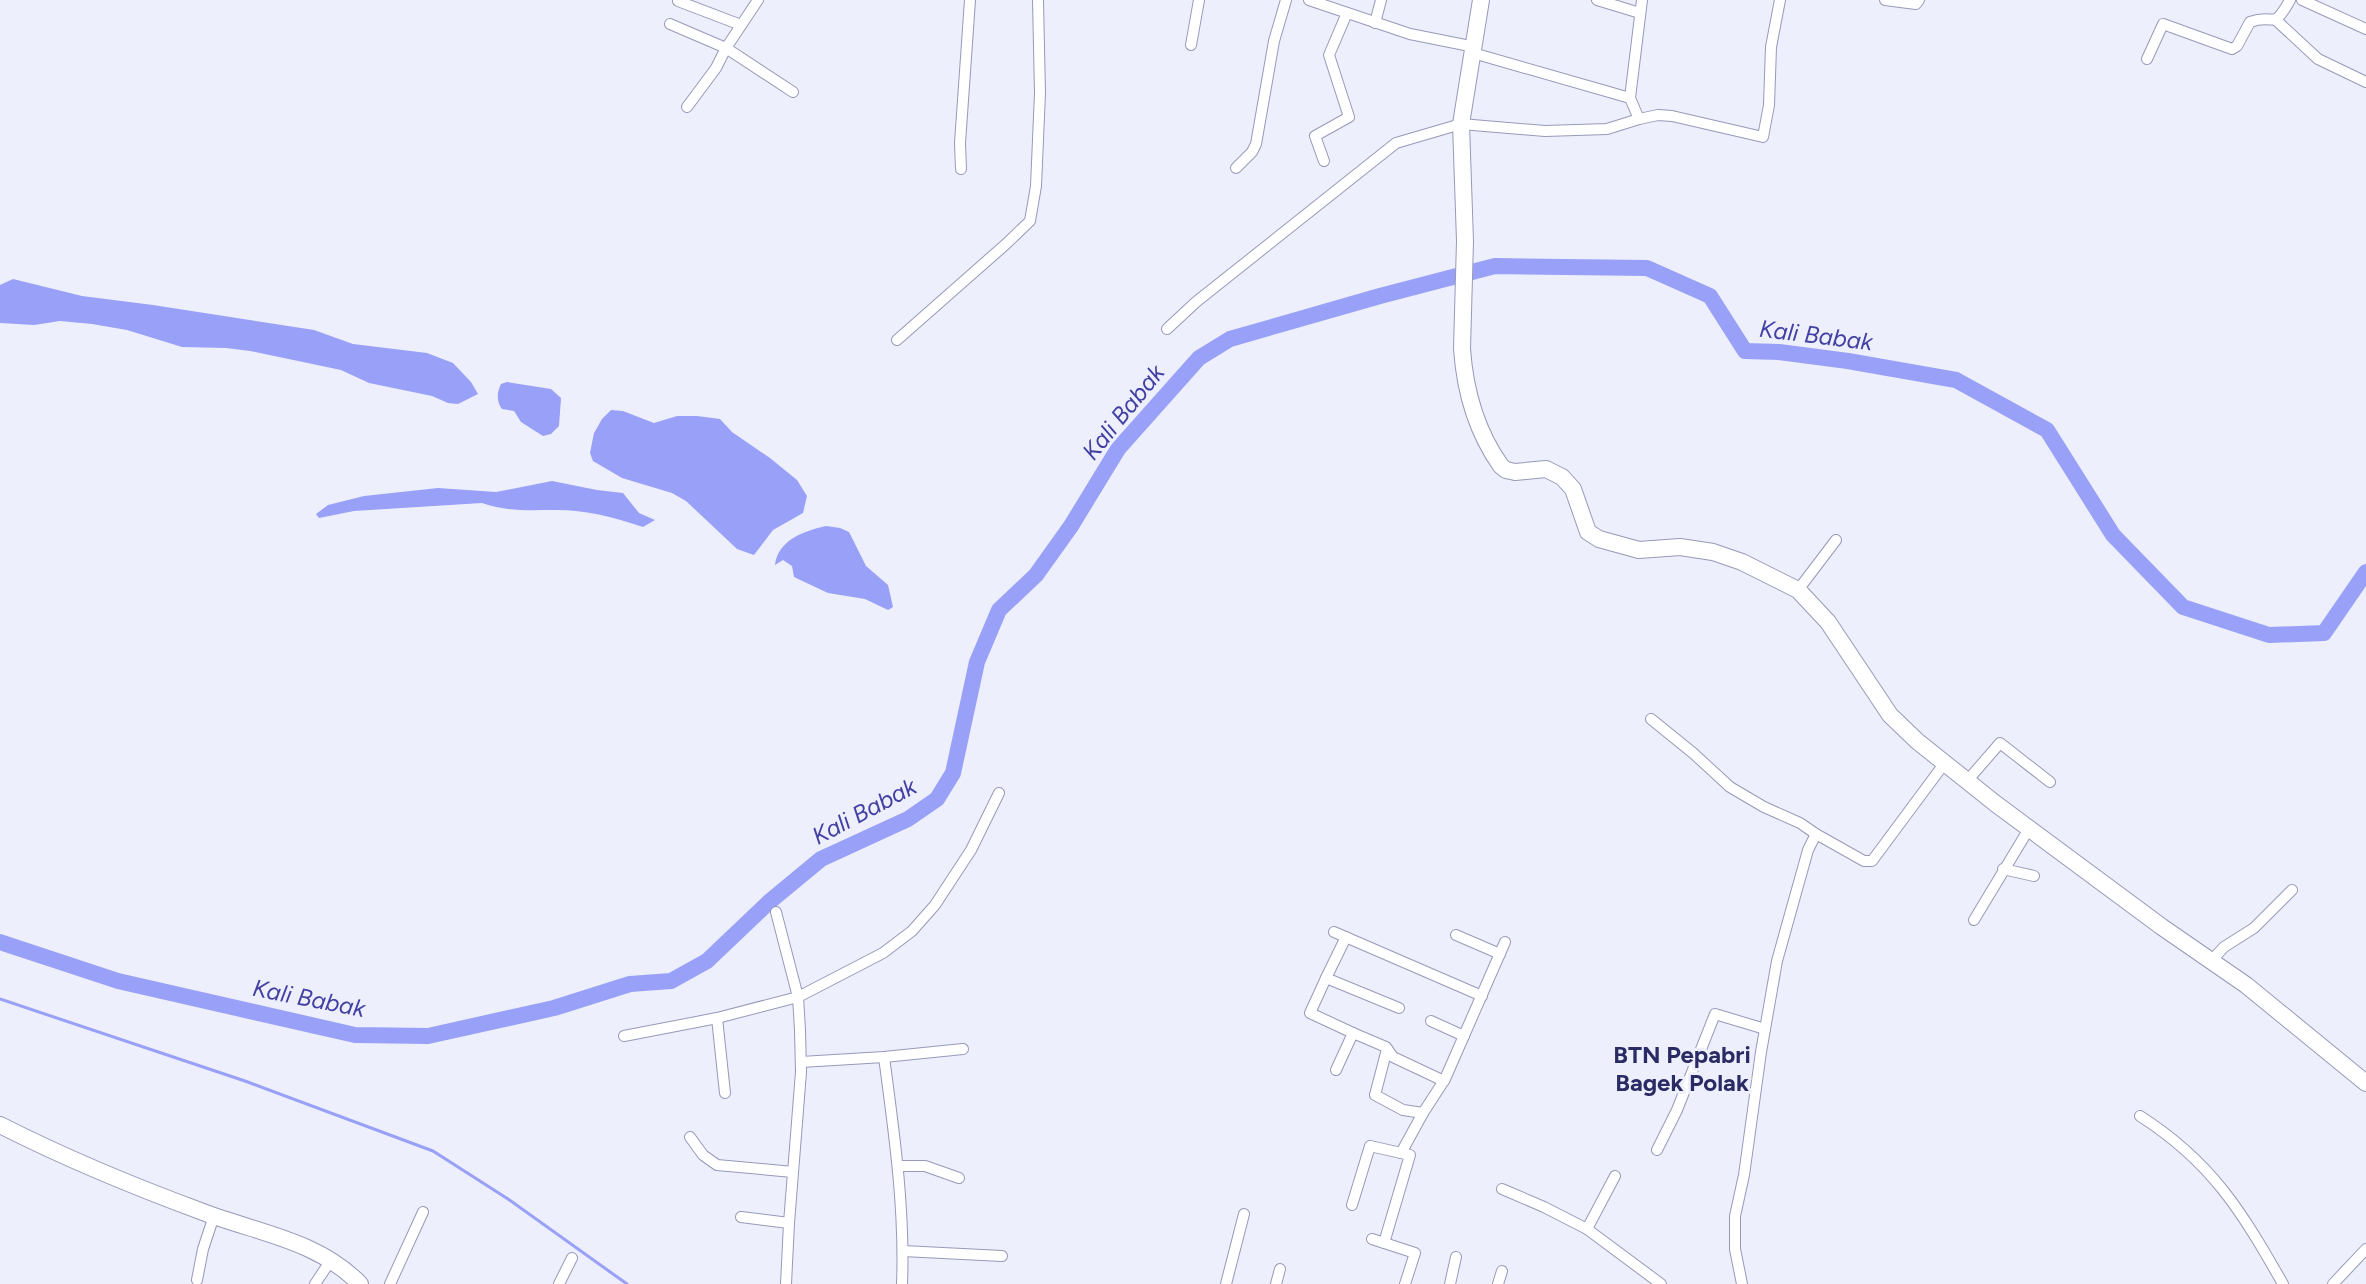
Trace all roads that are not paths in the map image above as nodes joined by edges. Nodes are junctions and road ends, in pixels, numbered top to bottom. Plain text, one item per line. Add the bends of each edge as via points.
1 (758, 0) edge
2 (970, 0) edge
3 (1038, 0) edge
4 (1198, 0) edge
5 (1286, 0) edge
6 (1309, 0) edge
7 (1381, 0) edge
8 (1481, 0) edge
9 (1597, 0) edge
10 (1642, 0) edge
11 (1780, 0) edge
12 (1885, 0) edge
13 (1919, 0) edge
14 (2290, 0) edge
15 (2302, 0) edge
16 (678, 1) edge
17 (1347, 13) junction
18 (1640, 13) junction
19 (2277, 21) junction
20 (1375, 23) junction
21 (670, 24) dead end
22 (741, 25) junction
23 (2366, 29) edge
24 (1191, 45) dead end
25 (726, 48) junction
26 (1474, 50) junction
27 (2147, 59) dead end
28 (2366, 82) edge
29 (793, 92) dead end
30 (1630, 98) junction
31 (687, 107) dead end
32 (1639, 119) junction
33 (1461, 124) junction
34 (1324, 161) dead end
35 (1236, 168) dead end
36 (961, 169) dead end
37 (1167, 329) dead end
38 (897, 340) dead end
39 (1836, 540) dead end
40 (1798, 590) junction
41 (1651, 719) dead end
42 (1944, 764) junction
43 (1967, 781) junction
44 (2050, 782) dead end
45 (999, 793) dead end
46 (2030, 827) junction
47 (1816, 834) junction
48 (2003, 869) junction
49 (2034, 876) dead end
50 (2292, 890) dead end
51 (776, 912) dead end
52 (1974, 920) dead end
53 (1334, 932) dead end
54 (1456, 935) dead end
55 (1346, 937) junction
56 (1505, 942) dead end
57 (1500, 954) junction
58 (2212, 960) junction
59 (1326, 978) junction
60 (1482, 996) junction
61 (798, 997) junction
62 (1399, 1008) dead end
63 (717, 1018) junction
64 (1431, 1021) dead end
65 (1765, 1029) junction
66 (1353, 1034) junction
67 (624, 1036) dead end
68 (1464, 1036) junction
69 (963, 1049) dead end
70 (1388, 1049) junction
71 (884, 1057) junction
72 (801, 1062) junction
73 (1336, 1070) dead end
74 (1444, 1081) junction
75 (2366, 1083) edge
76 (725, 1093) dead end
77 (1423, 1113) junction
78 (2140, 1116) dead end
79 (0, 1125) edge
80 (690, 1137) dead end
81 (1657, 1150) dead end
82 (1401, 1153) junction
83 (899, 1166) junction
84 (793, 1172) junction
85 (1615, 1176) dead end
86 (959, 1178) dead end
87 (1502, 1189) dead end
88 (1352, 1205) dead end
89 (423, 1212) dead end
90 (1244, 1214) dead end
91 (214, 1216) junction
92 (741, 1217) dead end
93 (789, 1223) junction
94 (1587, 1229) junction
95 (1372, 1239) dead end
96 (1384, 1243) junction
97 (2366, 1249) edge
98 (903, 1251) junction
99 (1002, 1256) dead end
100 (1456, 1257) dead end
101 (572, 1258) dead end
102 (331, 1260) junction
103 (1280, 1269) dead end
104 (1502, 1271) dead end
105 (197, 1280) dead end
106 (315, 1284) edge
107 (360, 1284) edge
108 (390, 1284) edge
109 (559, 1284) edge
110 (786, 1284) edge
111 (902, 1284) edge
112 (1226, 1284) edge
113 (1276, 1284) edge
114 (1405, 1284) edge
115 (1450, 1284) edge
116 (1498, 1284) edge
117 (1660, 1284) edge
118 (1742, 1284) edge
119 (2283, 1284) edge
120 (2333, 1284) edge

1 - 22 street
2 - 36 street
3 - 38 street via 1040,93 1036,186 1030,221
4 - 24 street
5 - 35 street via 1276,31 1256,144
6 - 17 street
7 - 20 street
8 - 26 street
9 - 18 street
10 - 18 street
11 - 32 street via 1771,47 1769,105 1763,136 1672,116
12 - 13 street via 1916,4
14 - 19 street
15 - 23 street
16 - 22 street
17 - 20 street
17 - 34 street via 1329,54 1349,117 1315,136
18 - 30 street
19 - 27 street via 2250,22 2232,49 2163,24
19 - 28 street via 2318,59
20 - 26 street
21 - 25 street
22 - 25 street
25 - 29 street
25 - 31 street
26 - 30 street
26 - 33 street
30 - 32 street
32 - 33 street via 1607,129 1545,130
33 - 37 street via 1388,147
33 - 40 street via 1465,241 1461,349 1480,432 1503,468 1515,472 1546,469 1562,477 1573,489 1588,532 1599,539 1639,550 1680,547 1713,552
39 - 40 street
40 - 42 street via 1828,622 1890,715
41 - 47 street via 1730,788
42 - 43 street
42 - 47 street via 1872,861 1864,861
43 - 44 street via 2000,743
43 - 46 street
45 - 61 street via 971,850 926,916 884,953
46 - 48 street
46 - 58 street
47 - 65 street via 1791,905
48 - 49 street
48 - 52 street
50 - 58 street via 2254,928 2224,947
51 - 61 street
53 - 55 street
54 - 57 street
55 - 59 street
55 - 60 street
56 - 57 street
57 - 60 street
58 - 75 street
59 - 62 street
59 - 66 street via 1310,1013
60 - 68 street
61 - 63 street
61 - 72 street
63 - 67 street
63 - 76 street
64 - 68 street
65 - 81 street via 1715,1014
65 - 118 street via 1734,1227
66 - 70 street
66 - 73 street
68 - 74 street
69 - 71 street
70 - 74 street via 1393,1057
70 - 77 street via 1375,1095 1403,1110
71 - 72 street
71 - 83 street
72 - 84 street
74 - 77 street
77 - 82 street
78 - 119 street via 2174,1139 2213,1177 2237,1207
79 - 91 street via 146,1191
80 - 84 street via 702,1155 717,1165
82 - 88 street via 1370,1146
82 - 96 street via 1410,1155
83 - 86 street via 925,1166
83 - 98 street
84 - 93 street
85 - 94 street
87 - 94 street
89 - 108 street
90 - 112 street
91 - 102 street via 305,1246
91 - 105 street
92 - 93 street
93 - 110 street
94 - 117 street
95 - 96 street
96 - 114 street via 1415,1253
97 - 120 street
98 - 99 street
98 - 111 street
100 - 115 street
101 - 109 street
102 - 106 street
102 - 107 street
103 - 113 street
104 - 116 street

